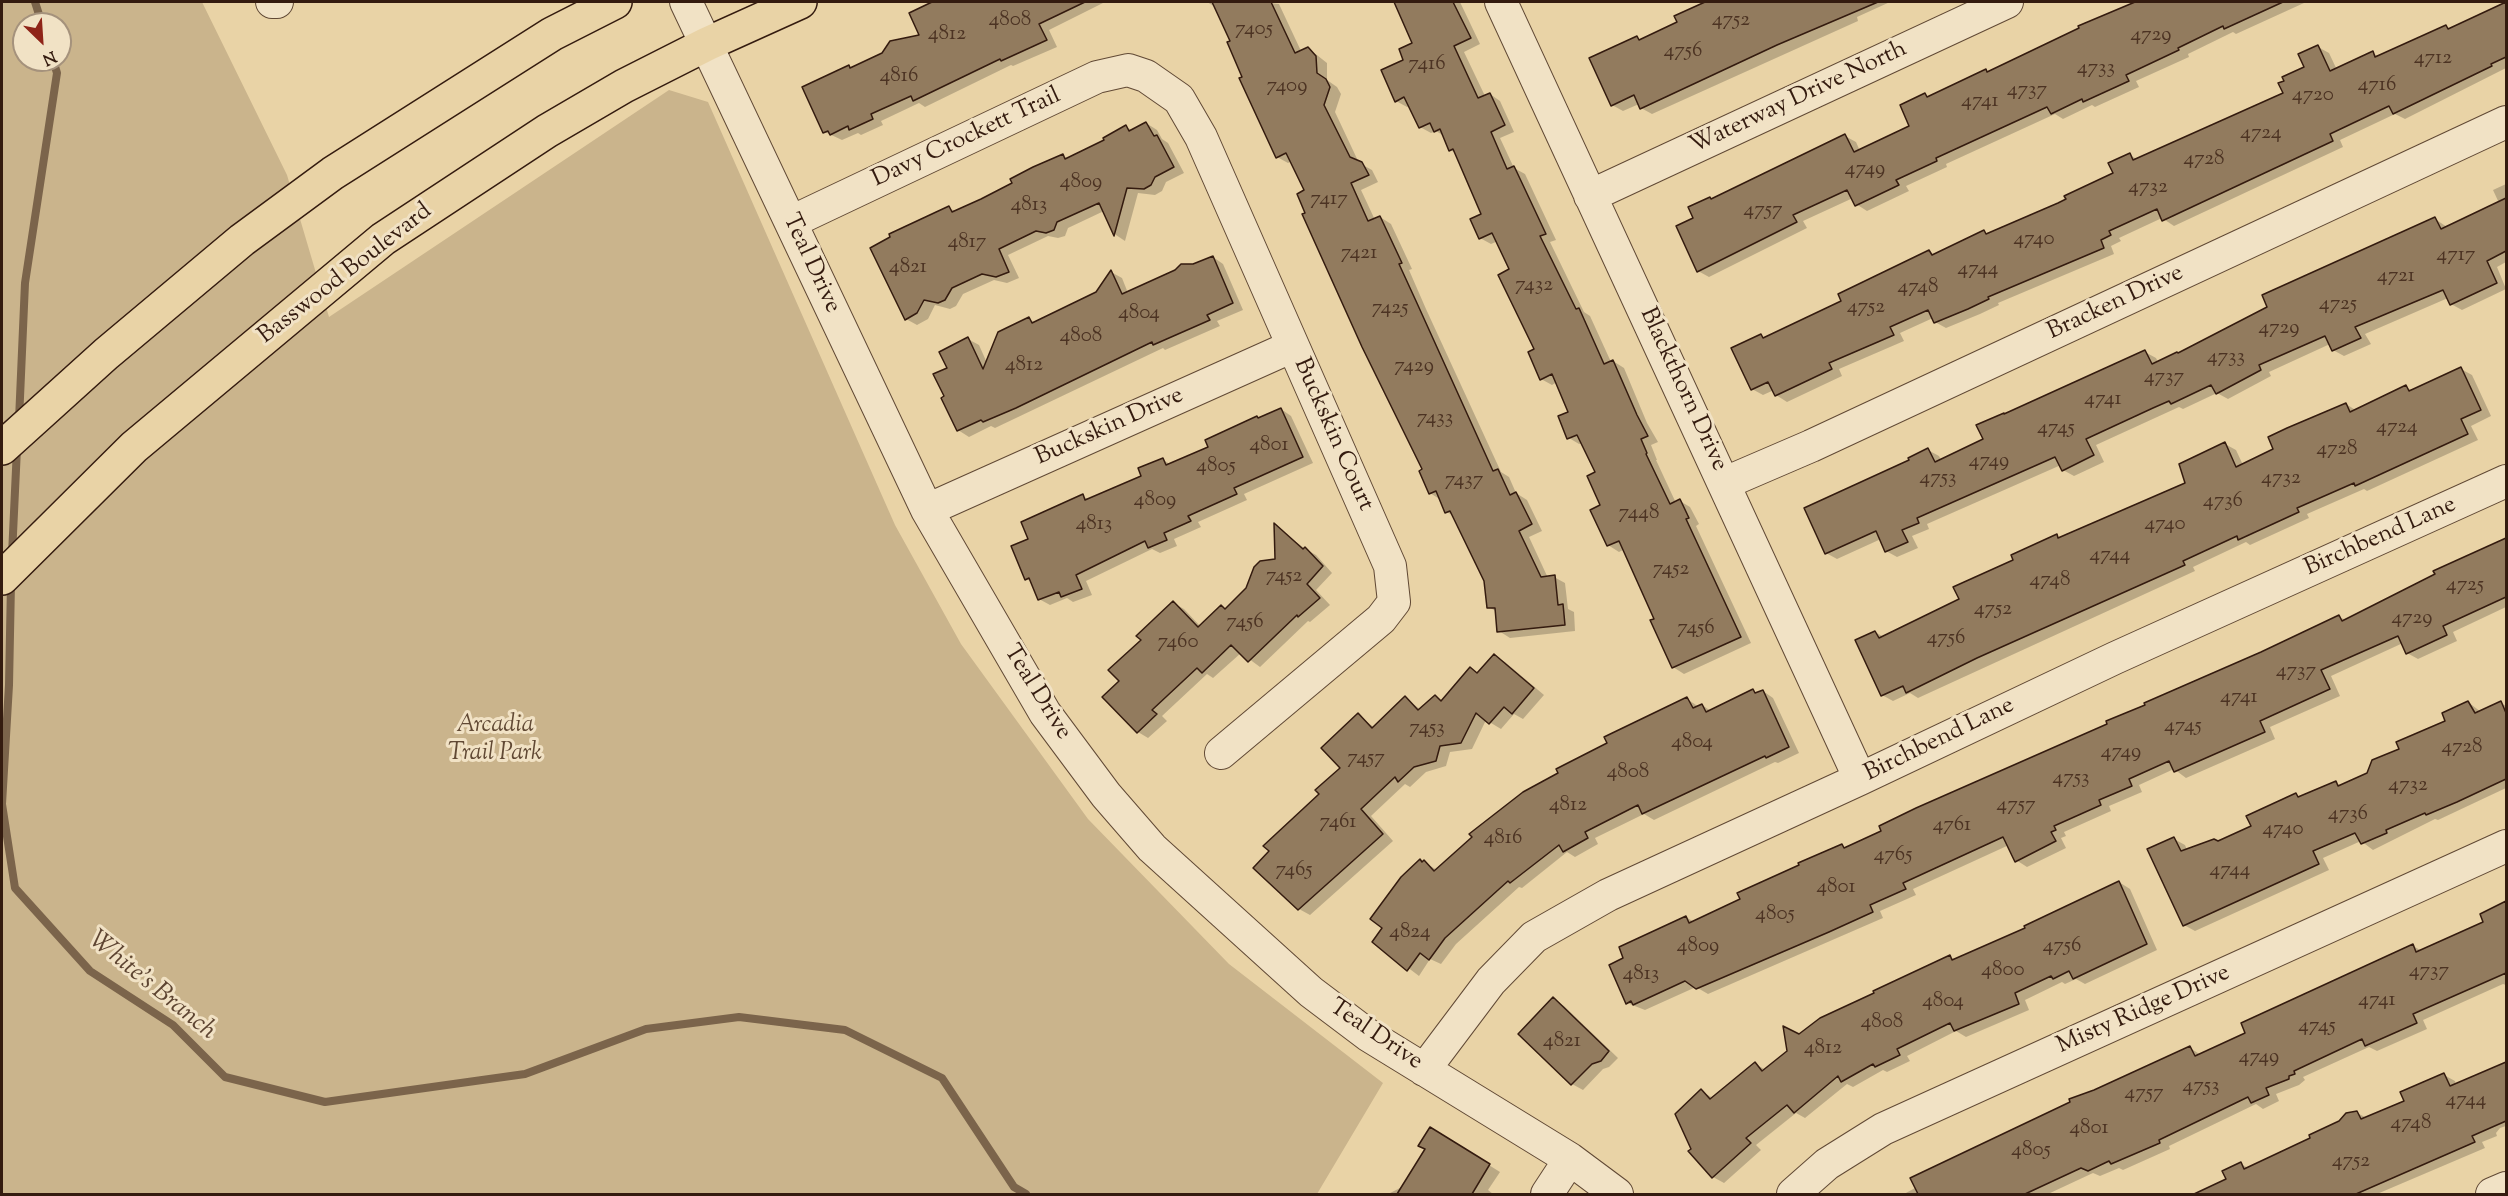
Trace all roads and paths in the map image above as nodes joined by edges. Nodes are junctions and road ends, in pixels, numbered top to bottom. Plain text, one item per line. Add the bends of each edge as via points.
1 (272, 2) edge
2 (277, 2) edge
3 (615, 2) edge
4 (687, 2) edge
5 (800, 2) edge
6 (1502, 2) edge
7 (2007, 2) edge
8 (706, 44) junction
9 (1146, 76) joint
10 (2506, 122) edge
11 (1590, 196) junction
12 (791, 222) junction
13 (1293, 346) junction
14 (2, 448) edge
15 (2506, 481) edge
16 (1725, 483) junction
17 (927, 510) junction
18 (2, 578) edge
19 (1221, 753) dead end
20 (1860, 779) junction
21 (2506, 846) edge
22 (1424, 1070) junction
23 (1570, 1159) junction
24 (2506, 1188) edge
25 (1547, 1194) edge
26 (1617, 1194) edge
27 (1793, 1194) edge
28 (2492, 1194) edge

1 - 2 street
3 - 14 main road via 552,34 333,172 242,240
4 - 8 street, Teal Drive
5 - 8 main road, Basswood Boulevard
6 - 11 street, Blackthorn Drive
7 - 11 street, Waterway Drive North
8 - 12 street, Teal Drive
8 - 18 main road, Basswood Boulevard via 547,132 383,239 134,447
9 - 12 street, Davy Crockett Trail via 1128,70 1097,77
9 - 13 street, Buckskin Court via 1179,99 1201,137
10 - 16 street, Bracken Drive
11 - 16 street, Blackthorn Drive
12 - 17 street, Teal Drive
13 - 17 street, Buckskin Drive
13 - 19 street, Buckskin Court via 1390,566 1394,602 1382,620
15 - 20 street, Birchbend Lane via 2115,658
16 - 20 street, Blackthorn Drive
17 - 22 street, Teal Drive via 1045,713 1106,795 1152,848 1311,992 1368,1035
20 - 22 street, Birchbend Lane via 1608,895 1534,937 1491,981
21 - 27 street, Misty Ridge Drive via 1883,1129 1827,1164
22 - 23 street, Teal Drive
23 - 25 street
23 - 26 street, Teal Drive
24 - 28 street

